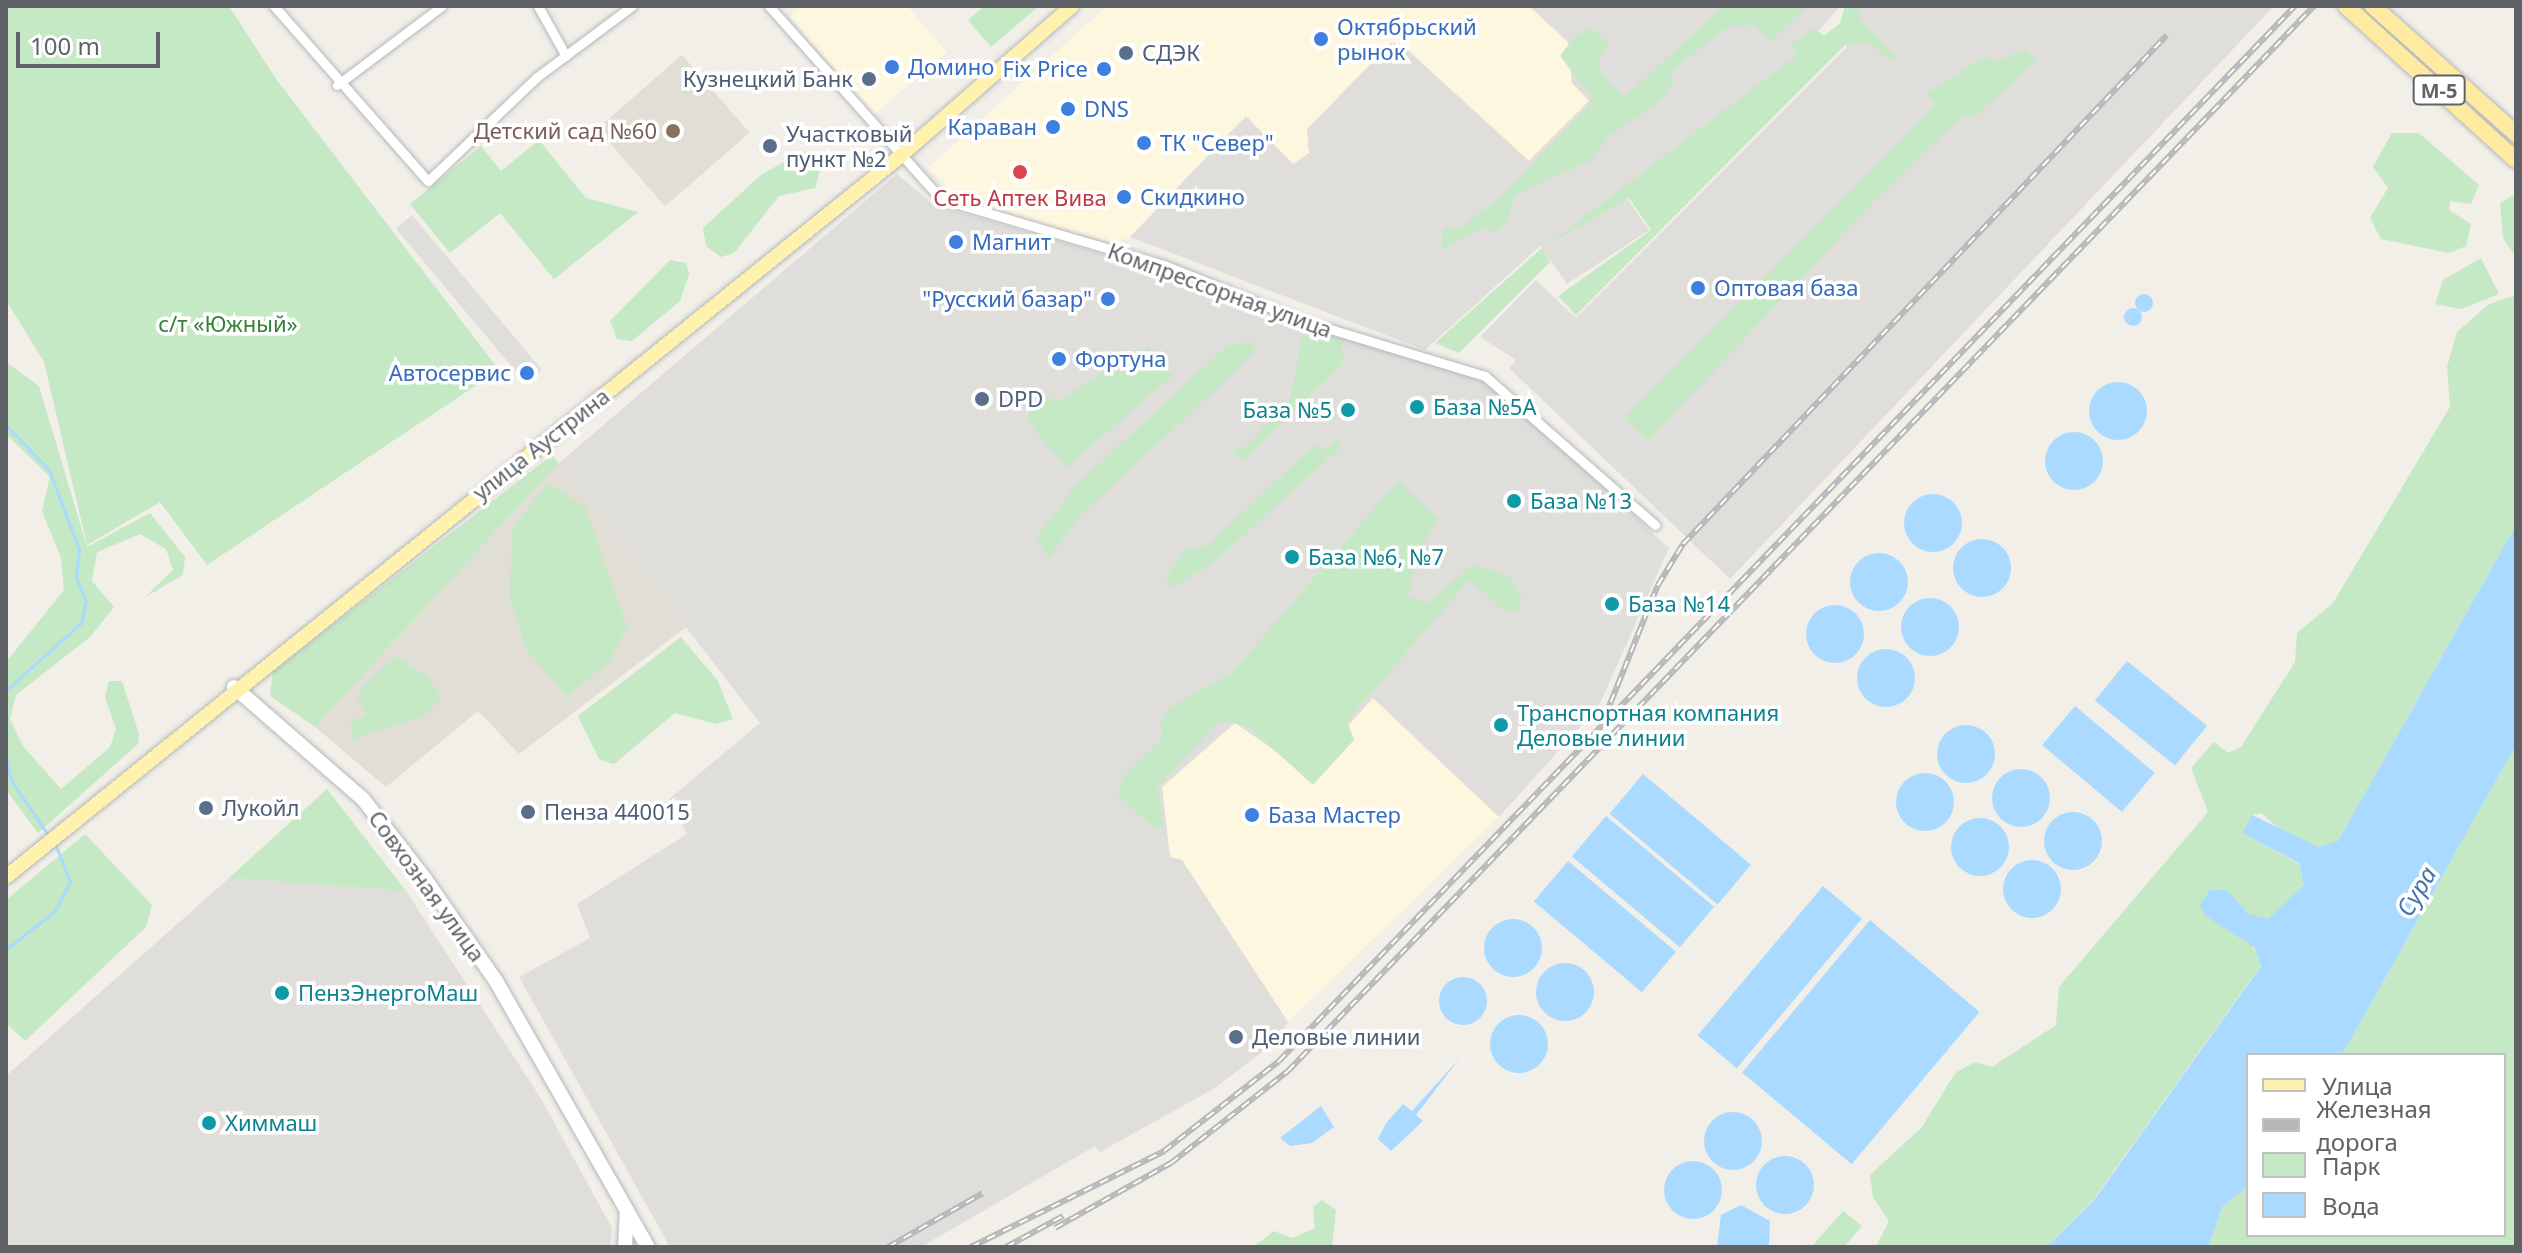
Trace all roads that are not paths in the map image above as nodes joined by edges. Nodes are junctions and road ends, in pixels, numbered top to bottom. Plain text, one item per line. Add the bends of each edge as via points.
1 (274, 6) edge
2 (442, 6) edge
3 (538, 6) edge
4 (632, 6) edge
5 (769, 6) edge
6 (1072, 6) edge
7 (2346, 6) edge
8 (2373, 7) edge
9 (566, 56) junction
10 (337, 85) junction
11 (2516, 134) edge
12 (898, 158) junction
13 (2516, 160) edge
14 (1655, 525) dead end
15 (234, 687) junction
16 (6, 877) edge
17 (627, 1212) junction
18 (625, 1247) edge
19 (648, 1247) edge

1 - 10 street
2 - 10 street
3 - 9 street
4 - 9 street
5 - 12 street, Компрессорная улица
6 - 12 main road, улица Аустрина
7 - 13 highway, М-5
8 - 11 highway, М-5
9 - 10 street via 428,181
12 - 14 street, Компрессорная улица via 941,199 975,213 1164,265 1304,321 1485,376
12 - 15 main road, улица Аустрина
15 - 16 main road, улица Аустрина
15 - 17 main road, Совхозная улица via 363,799 425,879 496,981
17 - 18 main road
17 - 19 main road, Совхозная улица

